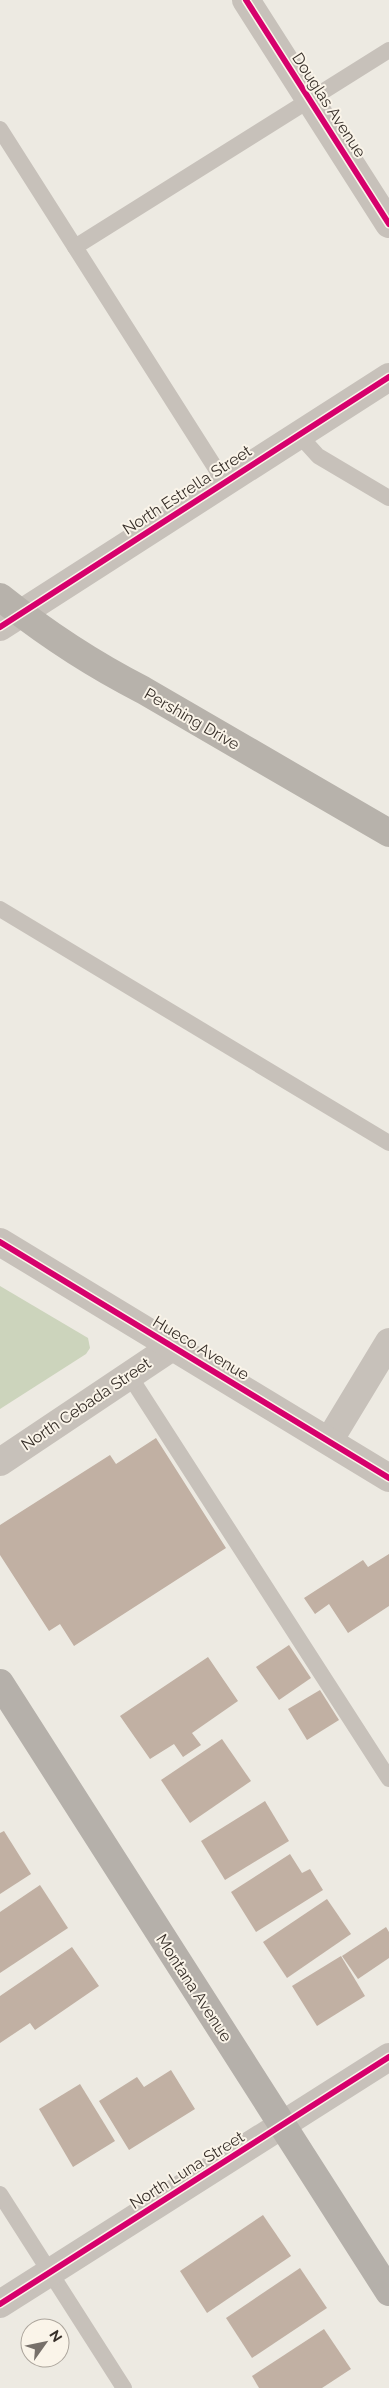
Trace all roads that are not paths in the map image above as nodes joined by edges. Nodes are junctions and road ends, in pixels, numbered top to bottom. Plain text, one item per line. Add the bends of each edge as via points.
1 (246, 0) edge
2 (389, 50) edge
3 (310, 100) junction
4 (0, 129) edge
5 (389, 224) edge
6 (75, 248) junction
7 (389, 377) edge
8 (299, 435) junction
9 (225, 483) junction
10 (389, 498) edge
11 (7, 612) edge
12 (389, 833) edge
13 (0, 909) edge
14 (389, 1143) edge
15 (0, 1242) edge
16 (389, 1342) edge
17 (172, 1347) junction
18 (130, 1376) junction
19 (328, 1441) junction
20 (0, 1462) edge
21 (389, 1478) edge
22 (0, 1683) edge
23 (389, 1778) edge
24 (389, 2057) edge
25 (282, 2126) junction
26 (0, 2194) edge
27 (51, 2272) junction
28 (389, 2292) edge
29 (0, 2304) edge
30 (124, 2388) edge

1 - 3 street, Douglas Avenue
2 - 3 lane
3 - 5 street, Douglas Avenue
3 - 6 lane
4 - 6 lane
6 - 9 lane
7 - 8 street, North Estrella Street
8 - 9 street, North Estrella Street
8 - 10 lane via 318,456
9 - 11 street, North Estrella Street
11 - 12 main road, Pershing Drive
13 - 14 lane
15 - 17 street, Hueco Avenue
16 - 19 street
17 - 18 street, North Cebada Street
17 - 19 street, Hueco Avenue
18 - 20 street, North Cebada Street
18 - 23 lane
19 - 21 street, Hueco Avenue
22 - 25 main road, Montana Avenue
24 - 25 street, North Luna Street
25 - 27 street, North Luna Street
25 - 28 main road, Montana Avenue
26 - 27 lane
27 - 29 street, North Luna Street
27 - 30 lane

